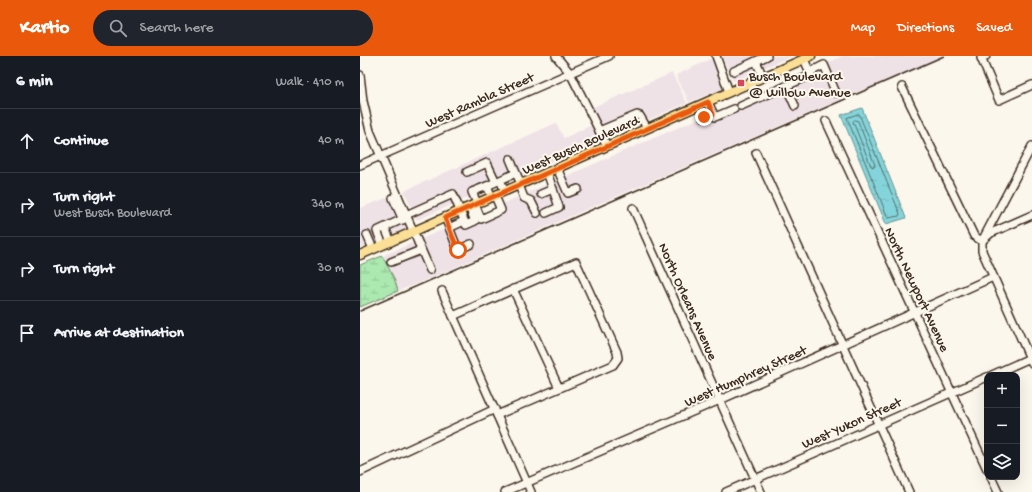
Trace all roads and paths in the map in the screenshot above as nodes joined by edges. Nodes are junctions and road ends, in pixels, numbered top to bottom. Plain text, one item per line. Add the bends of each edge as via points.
1 (556, 56) edge
2 (609, 56) edge
3 (716, 56) edge
4 (767, 56) edge
5 (986, 56) edge
6 (809, 57) edge
7 (756, 61) junction
8 (734, 71) dead end
9 (810, 72) junction
10 (570, 73) junction
11 (360, 75) edge
12 (763, 77) junction
13 (750, 83) junction
14 (1032, 85) edge
15 (786, 86) junction
16 (902, 87) dead end
17 (729, 92) junction
18 (836, 93) dead end
19 (758, 98) junction
20 (708, 102) junction
21 (795, 106) dead end
22 (713, 114) junction
23 (704, 117) dead end
24 (826, 121) dead end
25 (647, 128) junction
26 (600, 131) junction
27 (607, 146) junction
28 (1031, 151) edge
29 (756, 153) dead end
30 (381, 156) junction
31 (510, 159) dead end
32 (360, 165) edge
33 (557, 168) junction
34 (467, 172) dead end
35 (547, 172) junction
36 (516, 173) junction
37 (520, 185) junction
38 (487, 186) junction
39 (578, 189) dead end
40 (553, 190) junction
41 (505, 191) junction
42 (541, 194) dead end
43 (493, 196) junction
44 (474, 205) junction
45 (633, 208) dead end
46 (460, 211) junction
47 (546, 213) dead end
48 (537, 214) dead end
49 (1032, 215) edge
50 (405, 217) junction
51 (445, 218) junction
52 (478, 220) junction
53 (464, 221) junction
54 (385, 228) junction
55 (449, 228) junction
56 (414, 231) junction
57 (367, 235) dead end
58 (982, 241) junction
59 (391, 242) junction
60 (471, 244) dead end
61 (383, 245) junction
62 (373, 249) junction
63 (421, 250) junction
64 (360, 255) edge
65 (391, 262) dead end
66 (430, 270) dead end
67 (993, 277) junction
68 (513, 289) junction
69 (442, 291) dead end
70 (915, 314) junction
71 (453, 316) junction
72 (843, 346) junction
73 (1031, 361) edge
74 (1000, 372) edge
75 (984, 378) edge
76 (559, 388) junction
77 (952, 393) junction
78 (720, 400) junction
79 (496, 412) junction
80 (879, 424) junction
81 (984, 462) edge
82 (360, 472) edge
83 (755, 479) junction
84 (992, 480) edge
85 (527, 483) junction
86 (505, 492) edge
87 (531, 492) edge
88 (726, 492) edge
89 (761, 492) edge
90 (909, 492) edge
91 (998, 492) edge

1 - 10 street
2 - 10 street, West Rambla Street
3 - 17 street
4 - 7 street
5 - 14 street via 981,58 999,100
6 - 9 street
6 - 12 main road, West Busch Boulevard
7 - 8 street
7 - 12 street
9 - 15 street via 811,75
9 - 18 street via 824,65
10 - 26 street
10 - 30 street, West Rambla Street
11 - 30 street via 370,131
12 - 13 main road, West Busch Boulevard
13 - 17 main road, West Busch Boulevard
13 - 19 street
15 - 19 street
15 - 21 street
16 - 58 street via 974,236
17 - 20 main road, West Busch Boulevard
19 - 22 street via 715,117
20 - 22 street
20 - 25 main road, West Busch Boulevard
22 - 23 street
24 - 70 street, North Newport Avenue
25 - 26 street via 640,116 637,116
25 - 27 main road, West Busch Boulevard
26 - 27 street
27 - 33 main road, West Busch Boulevard
28 - 58 street
29 - 72 street
30 - 32 street, West Rambla Street
30 - 50 street
31 - 36 street
33 - 35 main road, West Busch Boulevard
33 - 39 street via 568,194
34 - 38 street via 487,163 496,182
35 - 37 main road, West Busch Boulevard
35 - 40 street
36 - 37 street
36 - 41 street via 500,180
37 - 41 main road, West Busch Boulevard
37 - 48 street via 524,198 531,201
38 - 43 street
38 - 44 street via 472,192
40 - 42 street
40 - 47 street via 559,207
41 - 43 main road, West Busch Boulevard
43 - 44 main road, West Busch Boulevard
43 - 52 street via 501,210
44 - 46 main road, West Busch Boulevard
44 - 52 street
45 - 78 street, North Orleans Avenue
46 - 50 street via 453,194
46 - 51 main road, West Busch Boulevard
46 - 53 street
49 - 58 street via 991,233
50 - 54 street
50 - 56 street
51 - 55 street
51 - 56 main road, West Busch Boulevard
52 - 53 street via 466,225
53 - 55 street
54 - 59 street
54 - 61 street via 377,232
55 - 60 street via 458,250
56 - 59 main road, West Busch Boulevard
56 - 63 street
57 - 62 street
58 - 67 street via 982,251
59 - 61 main road, West Busch Boulevard
61 - 62 main road, West Busch Boulevard
62 - 64 main road, West Busch Boulevard
63 - 65 street
63 - 66 street
67 - 70 street, West Humphrey Street
67 - 73 street
68 - 71 street
68 - 76 street
68 - 76 street via 576,262 618,358 613,365
69 - 71 street
70 - 72 street, West Humphrey Street
70 - 77 street, North Newport Avenue
71 - 79 street
72 - 78 street, West Humphrey Street
72 - 80 street
73 - 74 street
75 - 77 street, West Yukon Street
76 - 79 street
77 - 80 street, West Yukon Street
77 - 81 street, North Newport Avenue
78 - 83 street, North Orleans Avenue
78 - 85 street, West Humphrey Street
79 - 82 street
79 - 85 street
80 - 83 street, West Yukon Street
80 - 90 street
83 - 88 street, West Yukon Street
83 - 89 street, North Orleans Avenue
84 - 91 street
85 - 86 street, West Humphrey Street
85 - 87 street

